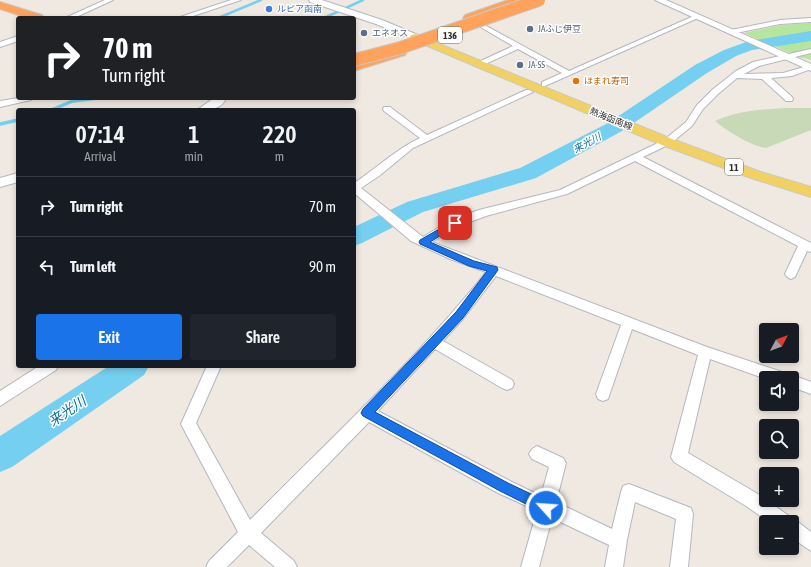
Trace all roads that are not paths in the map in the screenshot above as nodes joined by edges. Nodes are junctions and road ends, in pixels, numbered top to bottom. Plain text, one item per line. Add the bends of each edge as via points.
1 (110, 0) edge
2 (238, 0) edge
3 (313, 0) edge
4 (519, 0) edge
5 (539, 0) edge
6 (545, 0) edge
7 (659, 0) edge
8 (0, 5) edge
9 (0, 13) edge
10 (32, 16) edge
11 (73, 16) edge
12 (186, 16) edge
13 (696, 16) junction
14 (16, 18) edge
15 (811, 20) edge
16 (479, 24) junction
17 (734, 34) junction
18 (415, 37) junction
19 (16, 39) edge
20 (428, 43) junction
21 (0, 45) edge
22 (519, 46) junction
23 (811, 51) edge
24 (783, 55) junction
25 (356, 59) edge
26 (356, 59) edge
27 (478, 64) junction
28 (356, 67) edge
29 (810, 68) edge
30 (569, 74) junction
31 (735, 76) junction
32 (764, 76) junction
33 (545, 84) dead end
34 (529, 92) dead end
35 (19, 100) edge
36 (219, 100) edge
37 (790, 100) dead end
38 (0, 104) edge
39 (207, 108) edge
40 (387, 109) dead end
41 (425, 138) junction
42 (663, 140) junction
43 (635, 157) junction
44 (16, 177) edge
45 (0, 183) edge
46 (356, 187) edge
47 (811, 192) edge
48 (361, 199) edge
49 (419, 240) junction
50 (808, 246) edge
51 (494, 270) junction
52 (791, 274) dead end
53 (628, 322) junction
54 (434, 342) junction
55 (705, 352) junction
56 (48, 368) edge
57 (213, 368) edge
58 (761, 371) edge
59 (507, 384) dead end
60 (799, 384) edge
61 (811, 388) edge
62 (603, 394) dead end
63 (0, 399) edge
64 (367, 413) junction
65 (537, 454) dead end
66 (546, 508) junction
67 (773, 515) edge
68 (248, 533) junction
69 (799, 533) edge
70 (618, 540) junction
71 (811, 542) edge
72 (214, 567) edge
73 (288, 567) edge
74 (530, 567) edge
75 (614, 567) edge
76 (679, 567) edge

1 - 11 street
2 - 12 street
3 - 18 street
4 - 18 highway, 136
5 - 26 highway, bridge via 400,48
6 - 16 highway, 136
7 - 13 street
8 - 10 highway
9 - 14 highway
13 - 17 street
13 - 30 street
15 - 17 street via 780,22
16 - 20 highway, 136
16 - 22 street
17 - 24 street
18 - 20 main road, 熱海函南線 / 11
18 - 25 highway, 136
19 - 21 street
20 - 27 main road, 熱海函南線 / 11
20 - 28 highway, 136
22 - 27 street
22 - 30 street
23 - 24 street
24 - 29 street
24 - 31 street via 756,64
27 - 42 main road, 熱海函南線 / 11
29 - 32 street via 784,75
30 - 33 street
31 - 32 street
31 - 42 street via 700,107 689,124
32 - 37 street
34 - 41 street
35 - 38 street
36 - 39 street
40 - 41 street
41 - 46 street via 401,152 376,174
42 - 43 street
42 - 47 main road, 熱海函南線 / 11 via 753,174
43 - 49 street via 563,192 483,213
43 - 50 street
44 - 45 street
48 - 49 street
49 - 51 street via 472,264
50 - 52 street
51 - 53 street
51 - 54 street via 460,315
53 - 55 street
53 - 62 street
54 - 59 street
54 - 64 street
55 - 58 street
55 - 67 street via 679,457
56 - 63 street
57 - 68 street via 188,424
60 - 61 street
64 - 66 street
64 - 68 street
65 - 66 street via 558,463
66 - 70 street
66 - 74 street
68 - 72 street
68 - 73 street
69 - 71 street
70 - 75 street
70 - 76 street via 629,492 684,514

